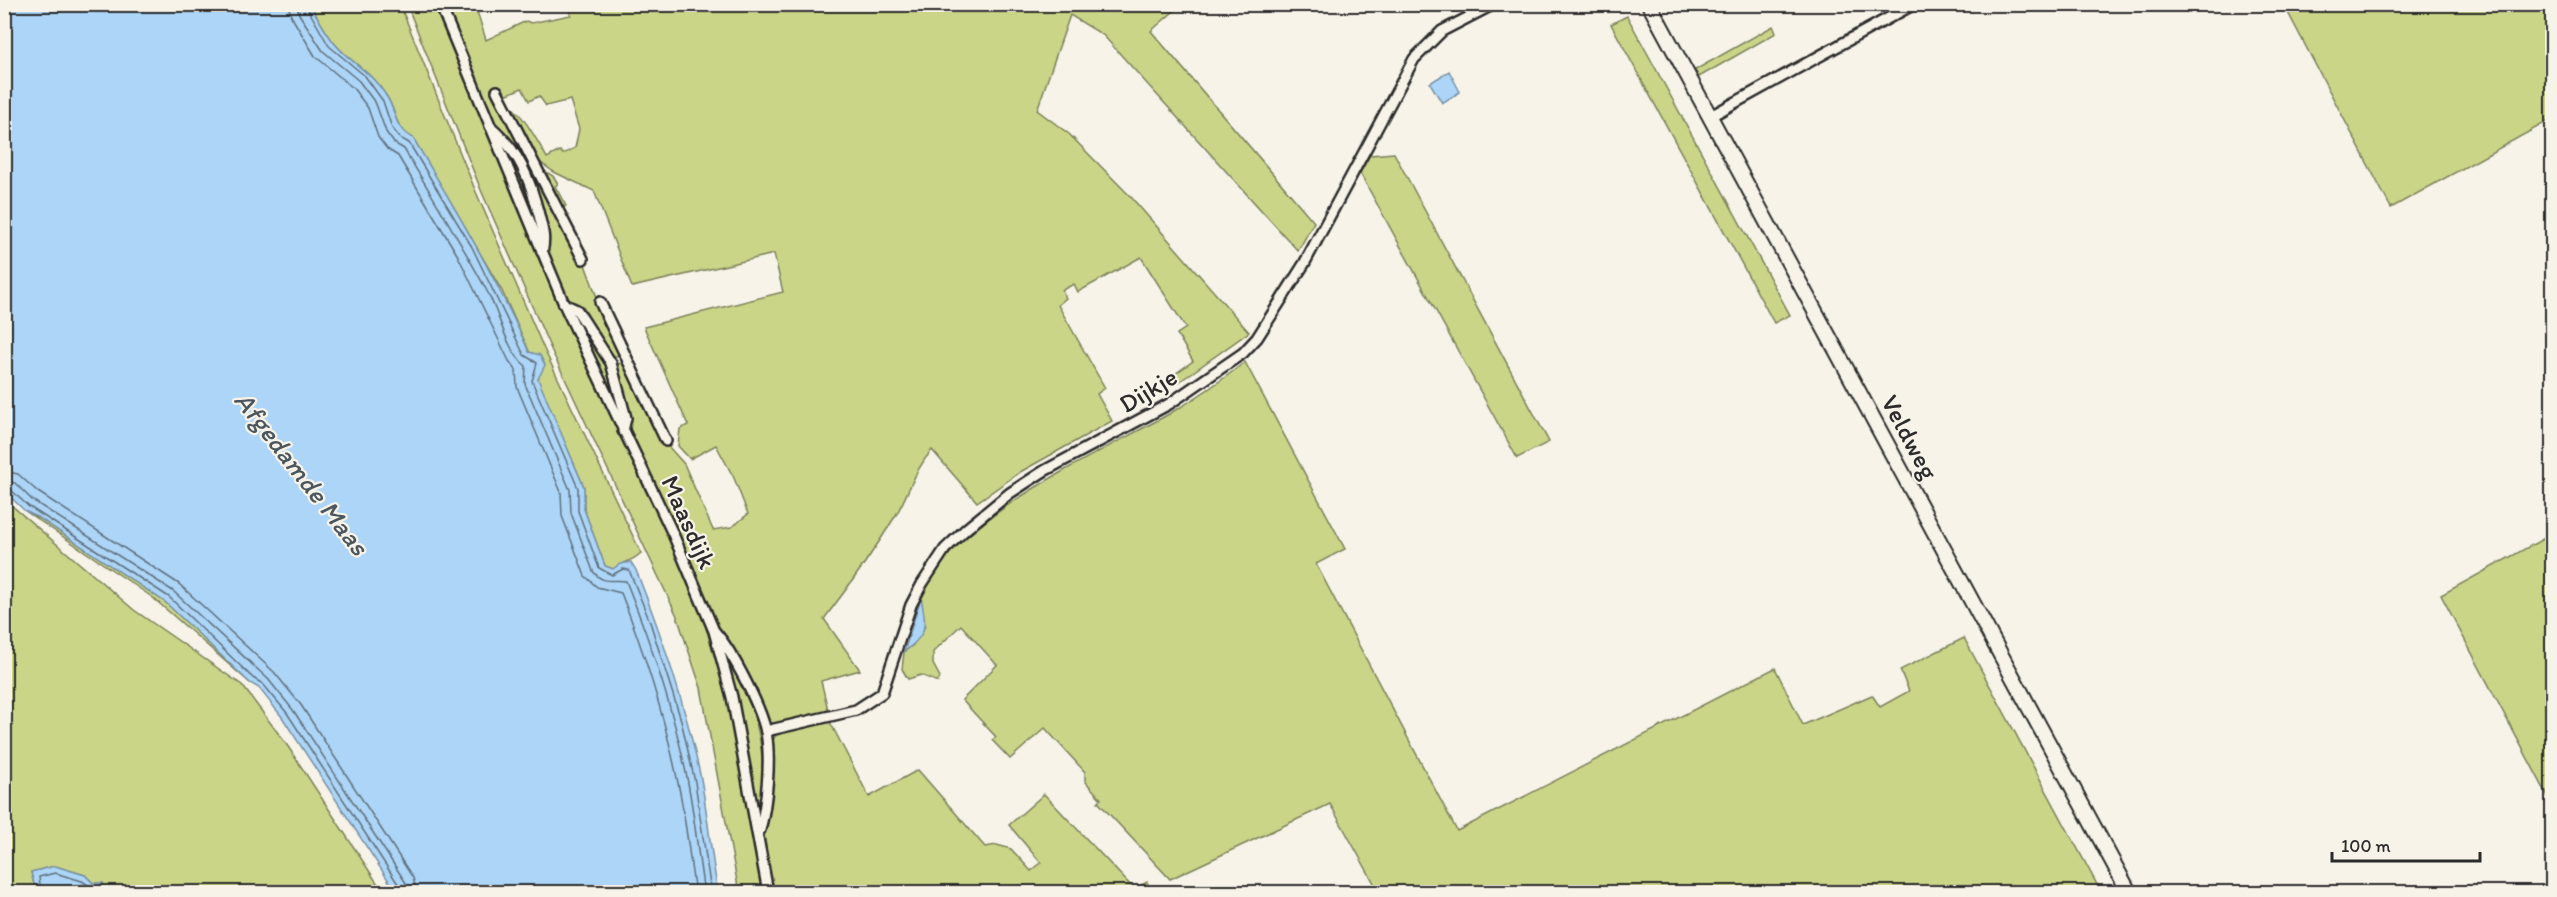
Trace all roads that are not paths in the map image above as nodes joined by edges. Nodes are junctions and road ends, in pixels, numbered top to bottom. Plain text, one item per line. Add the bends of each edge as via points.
1 (440, 4) edge
2 (1494, 4) edge
3 (1649, 4) edge
4 (1914, 4) edge
5 (497, 92) dead end
6 (1709, 117) junction
7 (488, 124) junction
8 (534, 176) junction
9 (542, 252) junction
10 (583, 258) dead end
11 (600, 302) dead end
12 (564, 304) junction
13 (625, 356) junction
14 (611, 363) junction
15 (623, 431) junction
16 (666, 441) dead end
17 (714, 631) junction
18 (766, 731) junction
19 (759, 835) junction
20 (768, 892) edge
21 (2129, 892) edge

1 - 7 street, Maasdijk
2 - 18 street, Dijkje via 1442,31 1414,59 1304,264 1257,338 1243,353 1169,404 1035,477 966,529 945,549 911,605 882,693 856,710
3 - 6 street, Veldweg
4 - 6 street
5 - 8 street, Maasdijk
6 - 21 street, Veldweg
7 - 8 street, Maasdijk via 505,138
7 - 9 street, Maasdijk
8 - 9 street, Maasdijk via 545,241
8 - 10 street, Maasdijk
9 - 12 street, Maasdijk
11 - 13 street, Maasdijk
12 - 14 street, Maasdijk via 577,310
12 - 15 street, Maasdijk
13 - 14 street
13 - 16 street, Maasdijk
14 - 15 street, Maasdijk via 626,418
15 - 17 street, Maasdijk
17 - 18 street, Maasdijk via 726,645
17 - 19 street, Maasdijk via 732,697
18 - 19 street, Maasdijk via 766,794
19 - 20 street, Maasdijk

